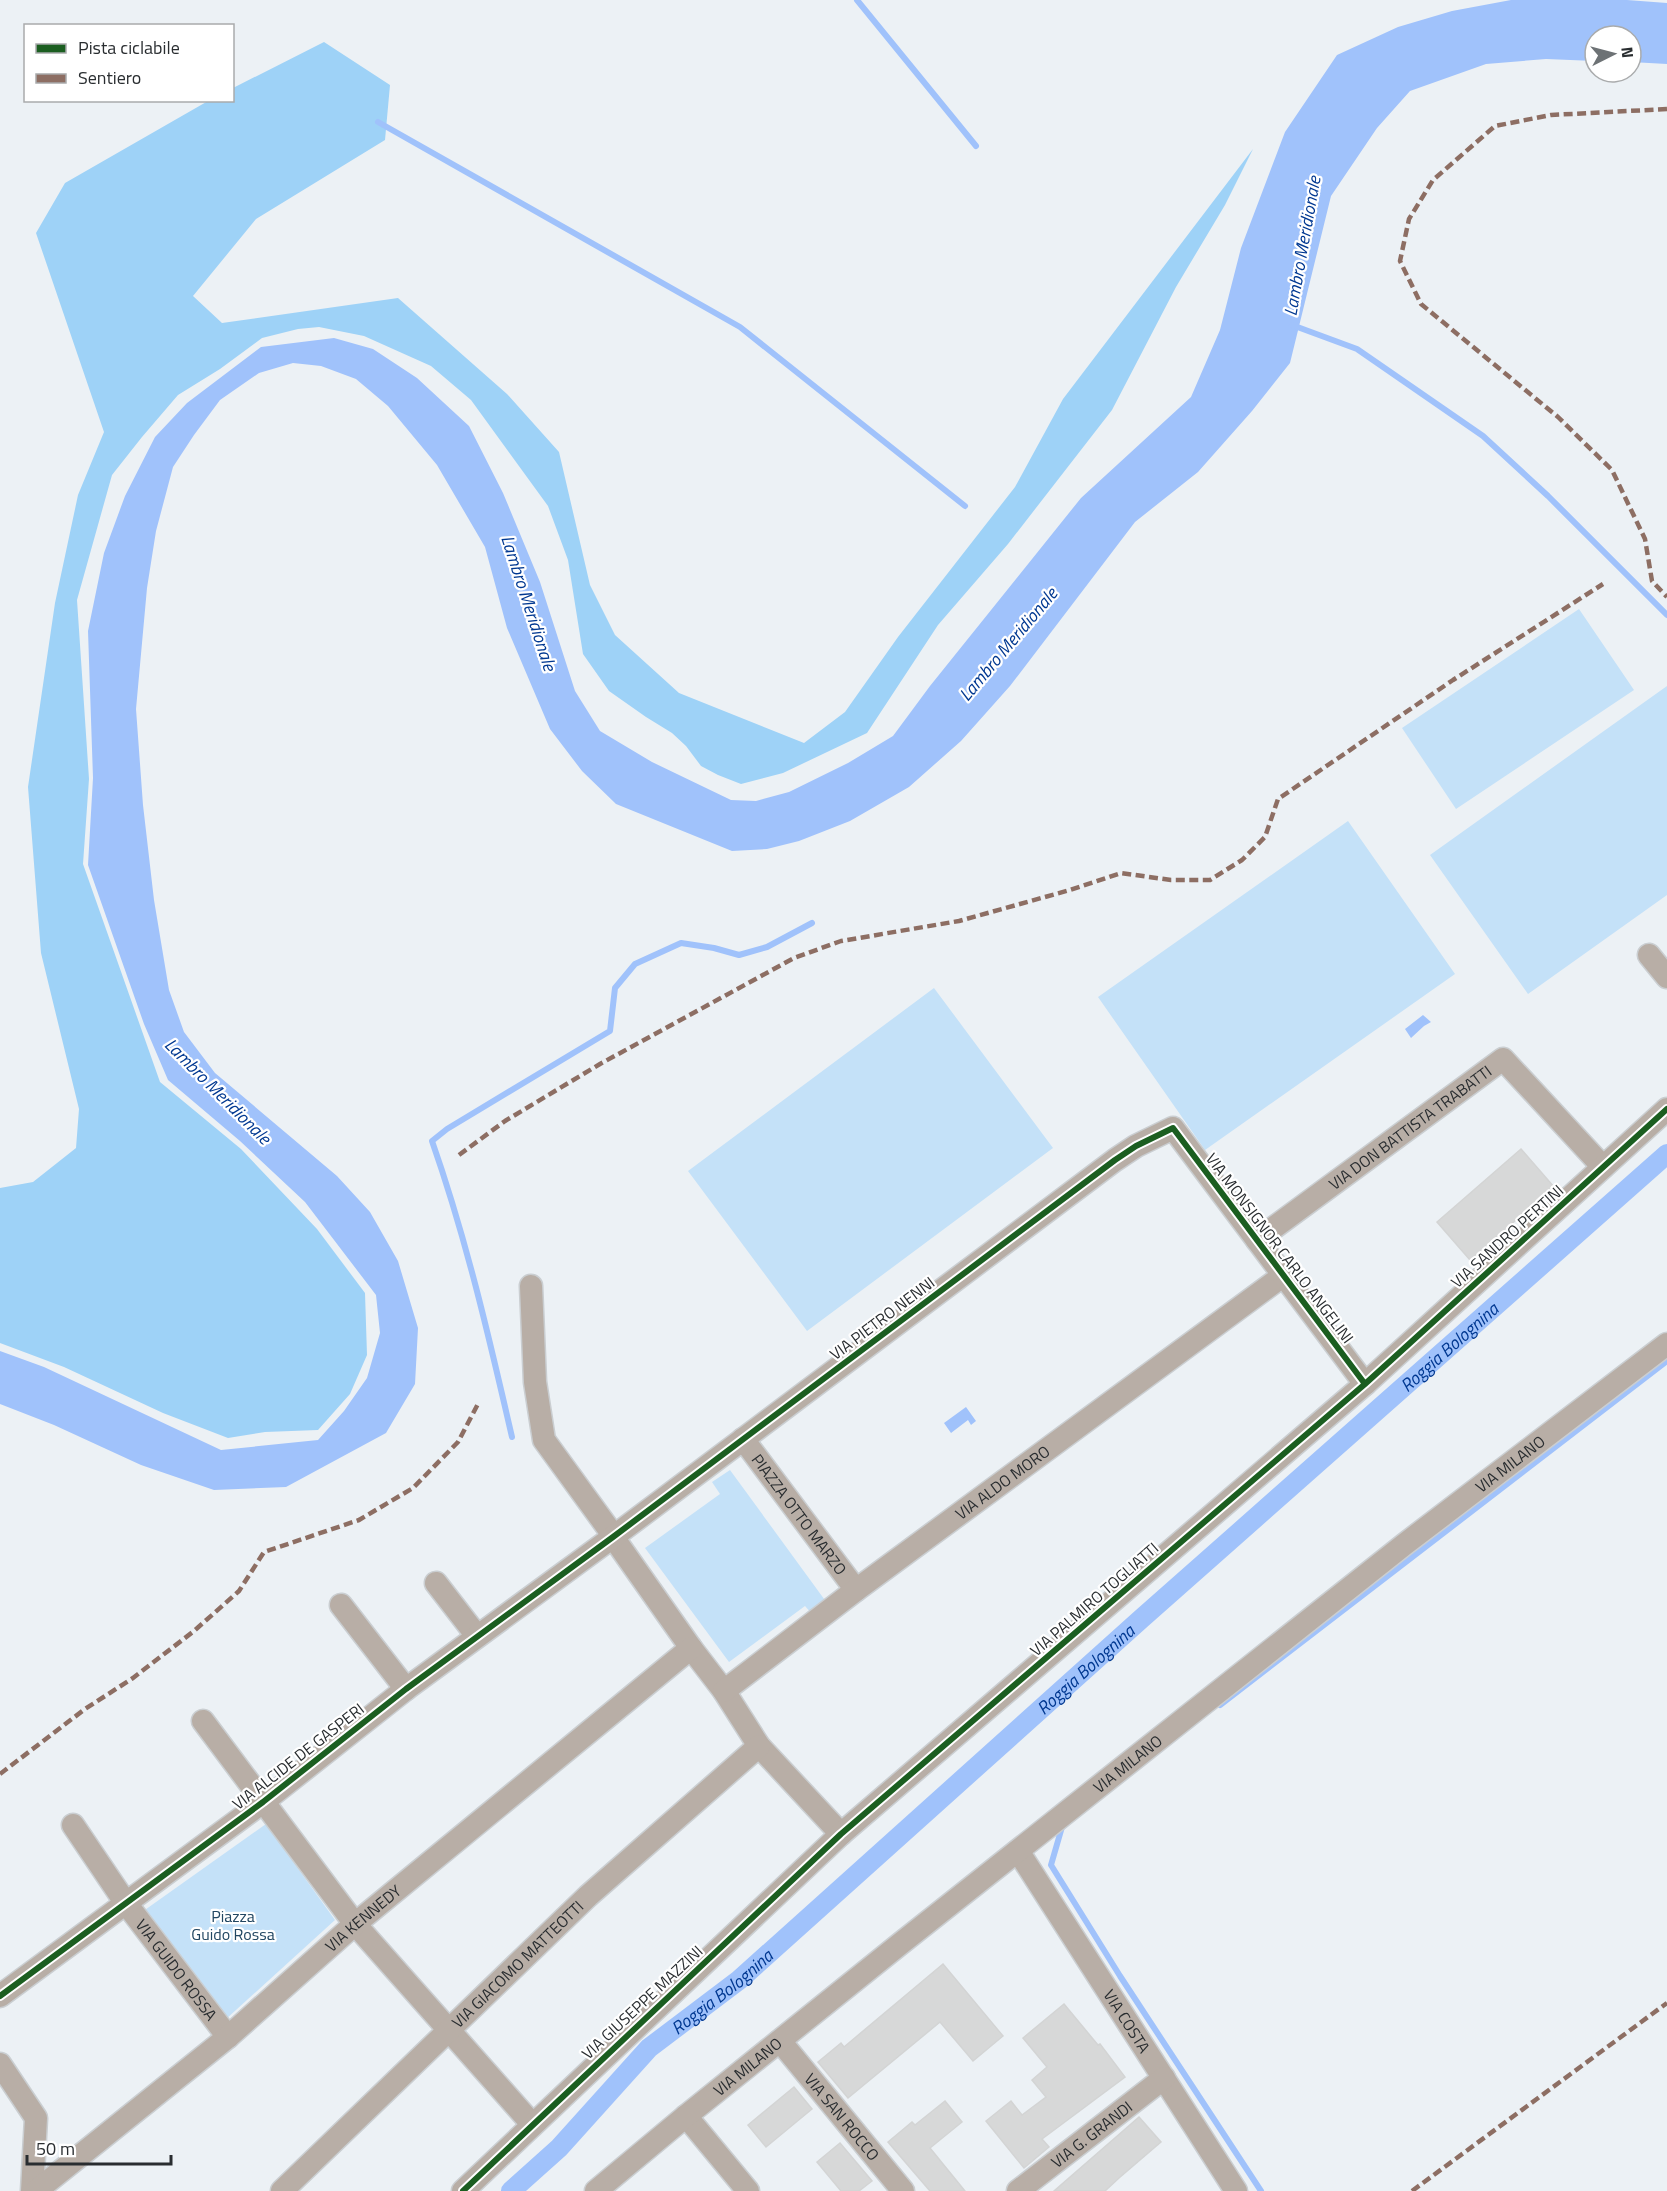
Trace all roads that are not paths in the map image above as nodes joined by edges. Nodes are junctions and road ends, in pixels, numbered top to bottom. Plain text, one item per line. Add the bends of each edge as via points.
1 (1649, 956) dead end
2 (1667, 977) edge
3 (1667, 1109) edge
4 (1173, 1128) joint
5 (1603, 1167) junction
6 (1257, 1240) junction
7 (1284, 1275) junction
8 (531, 1286) dead end
9 (1667, 1344) edge
10 (1365, 1384) junction
11 (743, 1439) junction
12 (613, 1536) junction
13 (436, 1583) dead end
14 (856, 1590) junction
15 (341, 1605) dead end
16 (477, 1636) junction
17 (691, 1648) junction
18 (406, 1689) junction
19 (724, 1691) junction
20 (203, 1721) dead end
21 (759, 1746) junction
22 (263, 1802) junction
23 (73, 1825) dead end
24 (841, 1834) junction
25 (1018, 1851) junction
26 (125, 1902) junction
27 (355, 1924) junction
28 (0, 1996) edge
29 (449, 2031) junction
30 (228, 2037) junction
31 (780, 2041) junction
32 (0, 2064) edge
33 (1164, 2078) junction
34 (686, 2116) junction
35 (532, 2124) junction
36 (34, 2191) edge
37 (282, 2191) edge
38 (463, 2191) edge
39 (596, 2191) edge
40 (748, 2191) edge
41 (903, 2191) edge
42 (1018, 2191) edge
43 (1236, 2191) edge

1 - 2 street
3 - 5 street, VIA SANDRO PERTINI
4 - 6 street, VIA MONSIGNOR CARLO ANGELINI
4 - 11 street, VIA PIETRO NENNI via 1115,1160
5 - 6 street, VIA DON BATTISTA TRABATTI via 1503,1059
5 - 10 street, VIA SANDRO PERTINI
6 - 7 street, VIA MONSIGNOR CARLO ANGELINI
7 - 10 street, VIA MONSIGNOR CARLO ANGELINI
7 - 14 street, VIA ALDO MORO
8 - 12 street via 536,1382 544,1440
9 - 25 street, VIA MILANO via 1396,1551
10 - 24 street, VIA PALMIRO TOGLIATTI
11 - 12 street, VIA PIETRO NENNI
11 - 14 street, PIAZZA OTTO MARZO
12 - 16 street, VIA ALCIDE DE GASPERI
12 - 17 street
13 - 16 street
14 - 19 street, VIA ALDO MORO
15 - 18 street
16 - 18 street, VIA ALCIDE DE GASPERI
17 - 19 street
17 - 27 street, VIA KENNEDY
18 - 22 street, VIA ALCIDE DE GASPERI
19 - 21 street
20 - 22 street
21 - 24 street
21 - 29 street, VIA GIACOMO MATTEOTTI via 588,1896
22 - 26 street, VIA ALCIDE DE GASPERI
22 - 27 street
23 - 26 street, VIA GUIDO ROSSA
24 - 35 street, VIA GIUSEPPE MAZZINI
25 - 31 street, VIA MILANO
25 - 33 street, VIA COSTA
26 - 28 street, VIA ALCIDE DE GASPERI
26 - 30 street, VIA GUIDO ROSSA
27 - 29 street
27 - 30 street, VIA KENNEDY
29 - 35 street
29 - 37 street, VIA GIACOMO MATTEOTTI
30 - 36 street, VIA KENNEDY
31 - 34 street, VIA MILANO
31 - 41 street, VIA SAN ROCCO
32 - 36 street via 36,2118
33 - 42 street, VIA G. GRANDI
33 - 43 street, VIA COSTA
34 - 39 street, VIA MILANO
34 - 40 street
35 - 38 street, VIA GIUSEPPE MAZZINI

